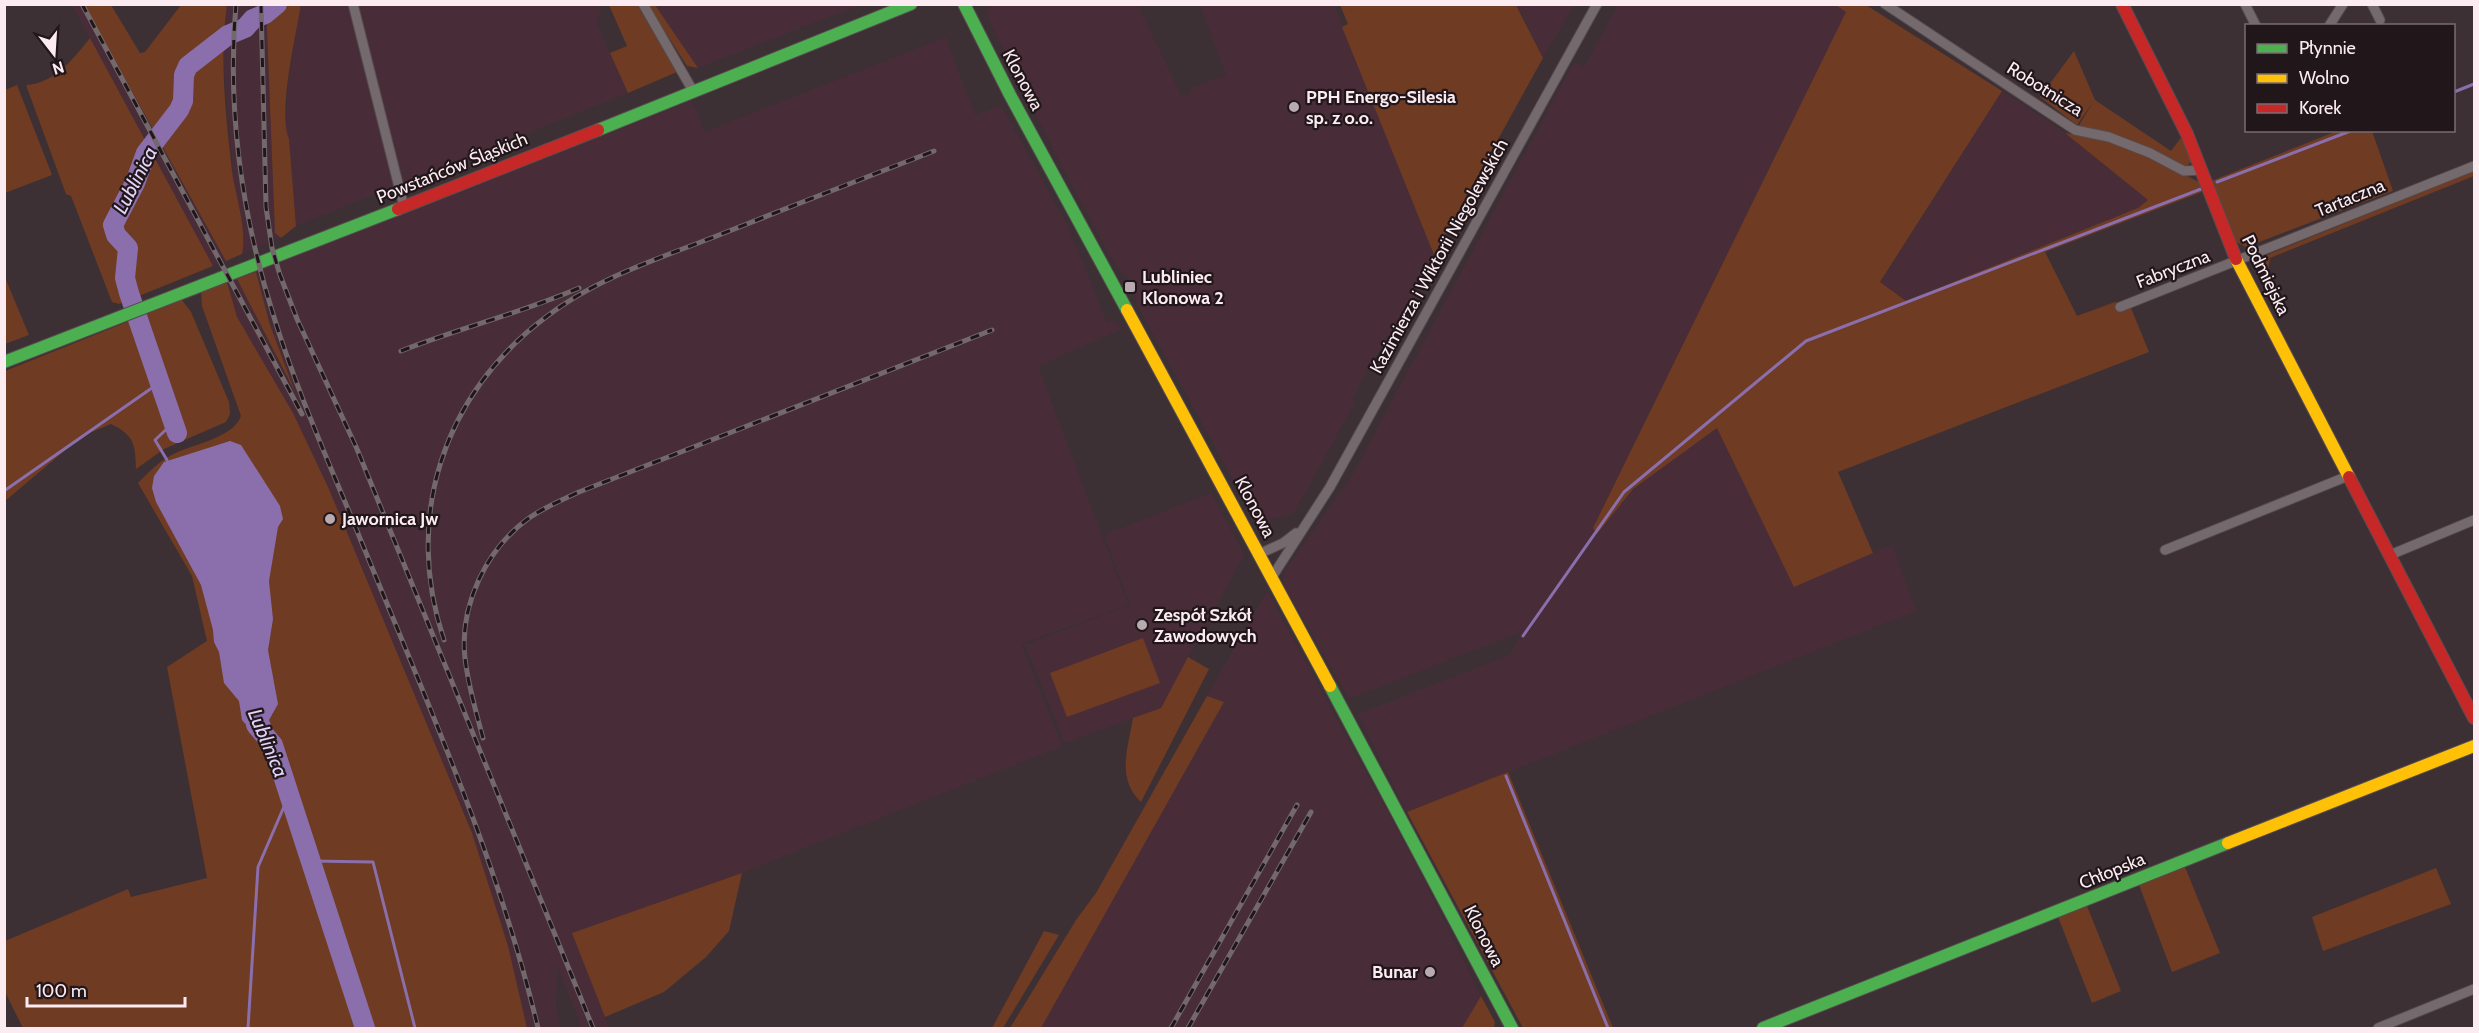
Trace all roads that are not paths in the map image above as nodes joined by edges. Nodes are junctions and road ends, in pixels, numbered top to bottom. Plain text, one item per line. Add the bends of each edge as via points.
1 (353, 4) edge
2 (642, 4) edge
3 (911, 4) edge
4 (964, 4) edge
5 (1597, 4) edge
6 (1885, 4) edge
7 (2122, 4) edge
8 (2245, 4) edge
9 (2343, 4) edge
10 (2372, 4) edge
11 (2380, 20) dead end
12 (2255, 24) edge
13 (2331, 24) edge
14 (693, 91) junction
15 (2475, 166) edge
16 (2201, 170) junction
17 (404, 207) junction
18 (2237, 261) junction
19 (2120, 307) dead end
20 (4, 362) edge
21 (2348, 476) junction
22 (2475, 520) edge
23 (1307, 523) junction
24 (2165, 549) dead end
25 (1259, 554) junction
26 (2390, 555) junction
27 (1272, 577) junction
28 (2475, 718) edge
29 (2475, 746) edge
30 (2475, 989) edge
31 (1512, 1029) edge
32 (1763, 1029) edge
33 (2378, 1029) edge

1 - 17 street
2 - 14 street
3 - 14 street, Powstańców Śląskich
4 - 25 street, Klonowa
5 - 23 street, Kazimierza i Wiktorii Niegolewskich
6 - 16 street, Robotnicza via 2075,130 2109,137 2184,171
7 - 16 street, Podmiejska
8 - 12 street
9 - 13 street
10 - 11 street
14 - 17 street, Powstańców Śląskich
15 - 18 street, Tartaczna
16 - 18 street, Podmiejska
17 - 20 street, Powstańców Śląskich
18 - 19 street, Fabryczna
18 - 21 street, Podmiejska
21 - 24 street
21 - 26 street, Podmiejska
22 - 26 street
23 - 25 street via 1283,543
23 - 27 street, Kazimierza i Wiktorii Niegolewskich
25 - 27 street, Klonowa
26 - 28 street, Podmiejska
27 - 31 street, Klonowa
29 - 32 street, Chłopska
30 - 33 street

